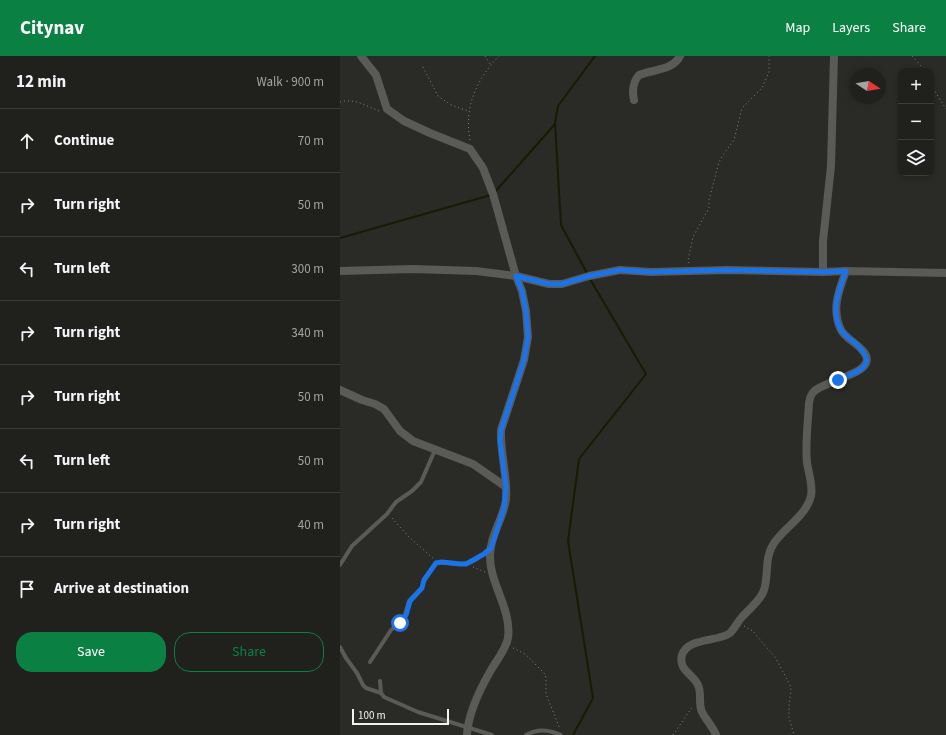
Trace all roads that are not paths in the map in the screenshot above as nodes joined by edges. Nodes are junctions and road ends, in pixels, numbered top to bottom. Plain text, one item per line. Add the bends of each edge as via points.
1 (361, 56) edge
2 (680, 56) edge
3 (834, 56) edge
4 (634, 100) dead end
5 (340, 271) edge
6 (846, 271) junction
7 (823, 272) junction
8 (946, 273) edge
9 (516, 276) junction
10 (340, 390) edge
11 (435, 450) junction
12 (506, 487) junction
13 (491, 548) junction
14 (340, 565) edge
15 (340, 648) edge
16 (370, 662) dead end
17 (380, 681) dead end
18 (381, 693) junction
19 (467, 731) edge
20 (492, 735) edge
21 (526, 735) edge
22 (561, 735) edge
23 (716, 735) edge

1 - 9 street via 376,75 387,109 404,121 470,149 483,168 493,194
2 - 4 street via 670,67 639,74 633,87
3 - 7 street via 831,166 823,241
5 - 9 street via 413,269 476,271
6 - 7 street
6 - 8 street
6 - 23 street via 836,296 838,320 841,330 863,350 867,360 858,372 814,390 811,395 807,462 811,495 808,505 773,544 767,562 764,592 738,623 728,634 698,642 683,653 684,669 695,679 699,687 702,713
7 - 9 street via 620,270 562,284 549,284
9 - 12 street via 526,311 528,337 523,366 501,430
10 - 11 street via 384,409 400,431 413,441
11 - 12 street via 473,464
11 - 14 lane via 421,482 396,502 387,514 352,546
12 - 13 street via 504,508
13 - 16 lane via 466,564 436,563 424,580 422,588 410,601 403,620 391,630
13 - 19 street via 490,563 508,630 506,644 474,705
15 - 18 lane via 363,685
17 - 18 lane
18 - 19 lane via 392,702
19 - 20 lane
21 - 22 lane via 545,730

